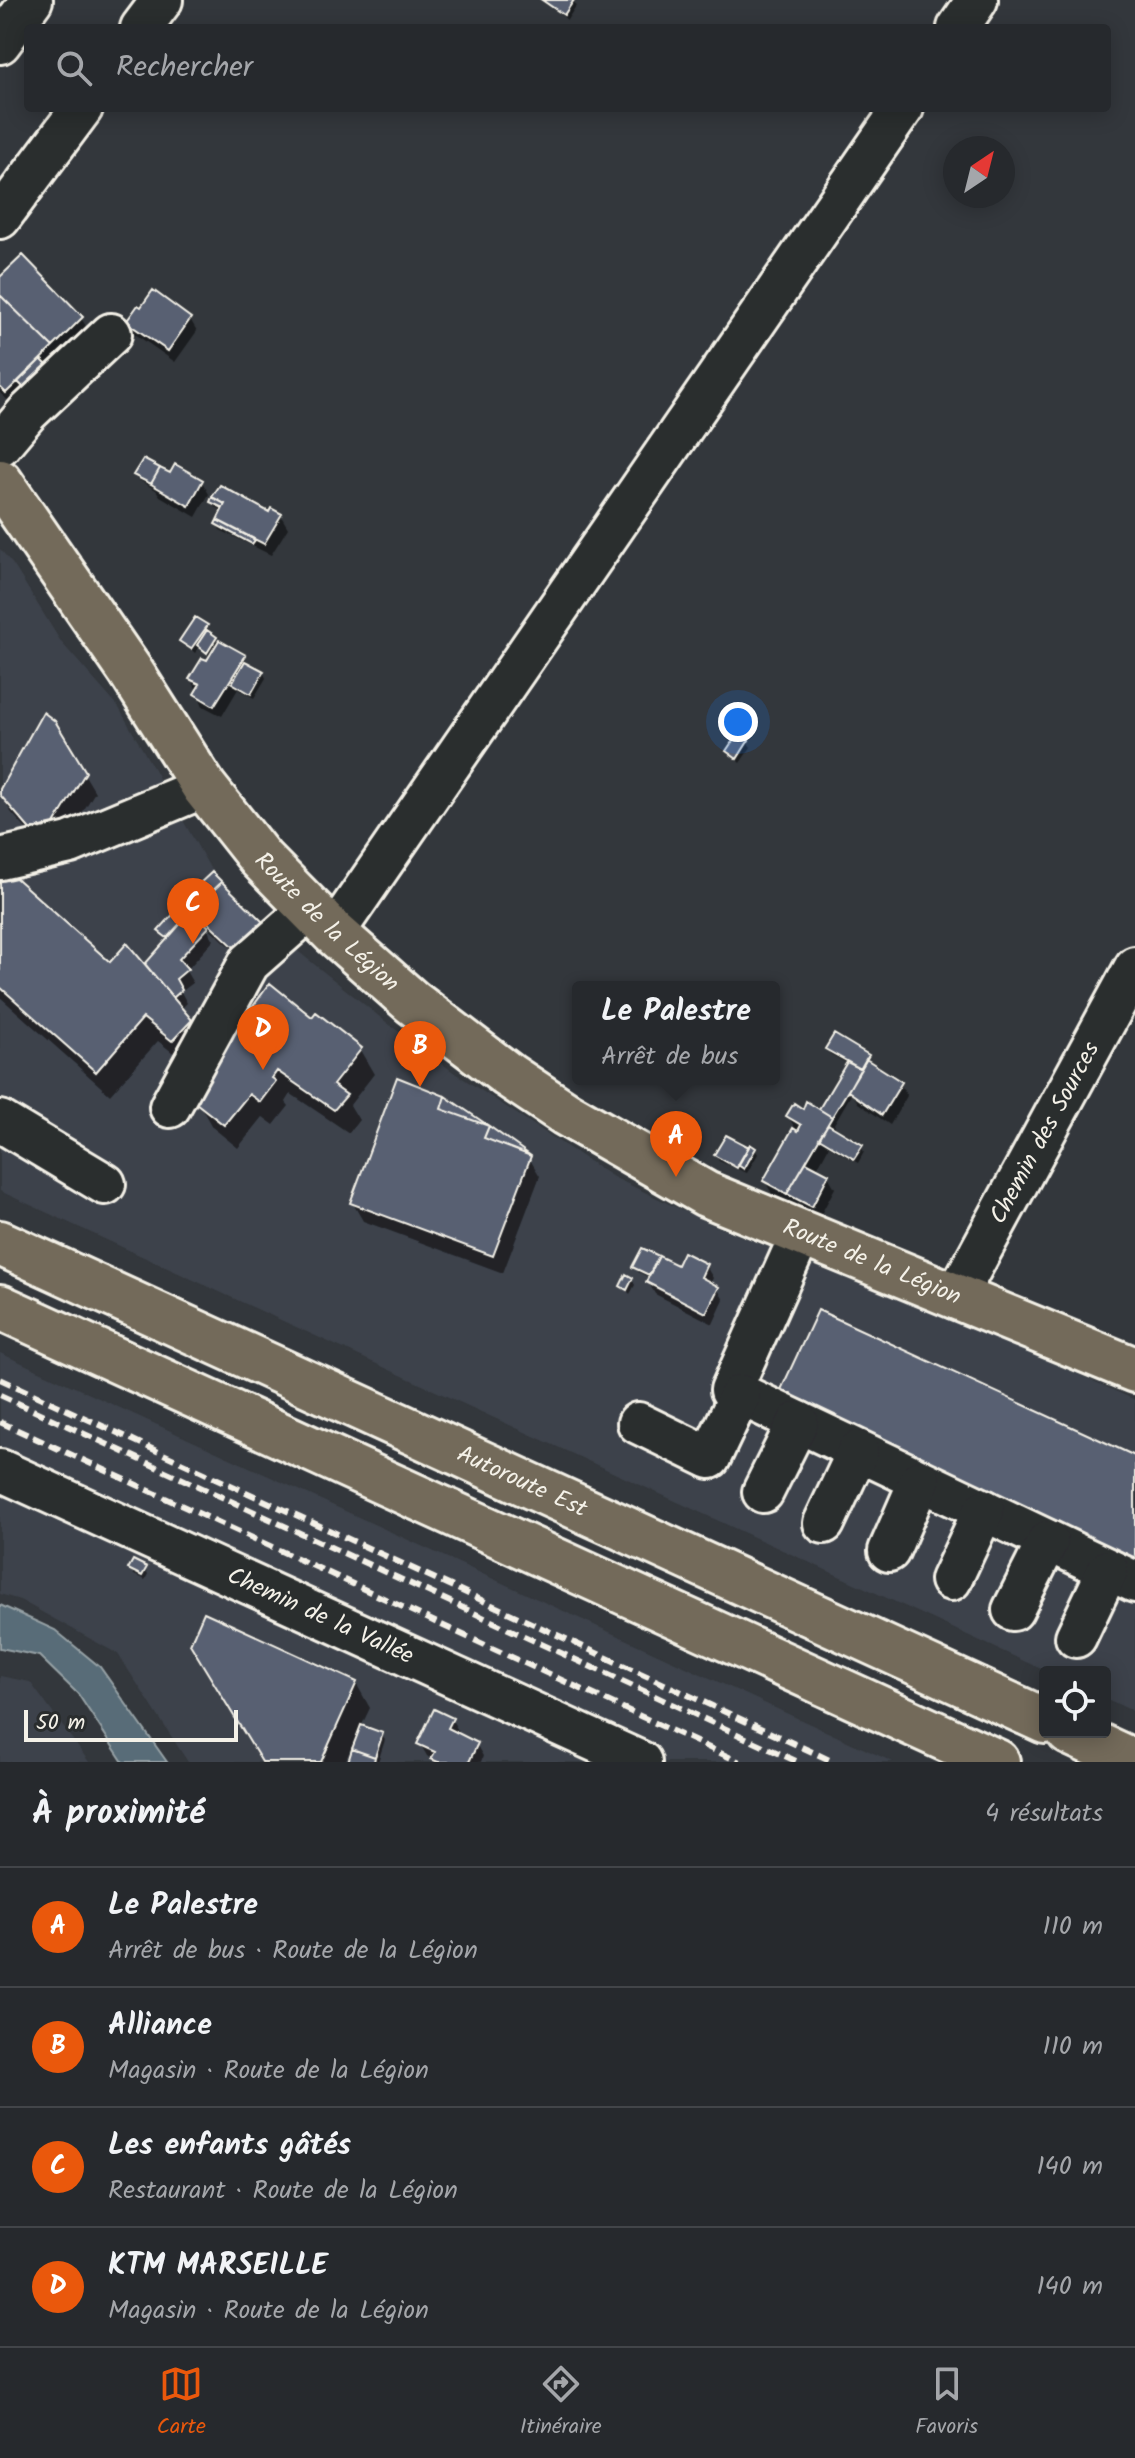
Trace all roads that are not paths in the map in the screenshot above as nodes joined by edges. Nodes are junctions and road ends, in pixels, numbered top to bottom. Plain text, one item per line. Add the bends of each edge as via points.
1 (32, 0) edge
2 (162, 0) edge
3 (977, 0) edge
4 (144, 24) edge
5 (961, 24) edge
6 (0, 43) edge
7 (79, 112) edge
8 (900, 112) edge
9 (0, 218) edge
10 (111, 334) dead end
11 (0, 445) edge
12 (0, 482) edge
13 (204, 787) junction
14 (0, 859) edge
15 (322, 921) junction
16 (1135, 967) edge
17 (170, 1107) dead end
18 (0, 1121) edge
19 (105, 1184) dead end
20 (801, 1234) junction
21 (0, 1243) edge
22 (955, 1298) junction
23 (0, 1307) edge
24 (1135, 1370) edge
25 (740, 1395) junction
26 (798, 1422) junction
27 (638, 1423) dead end
28 (858, 1451) junction
29 (0, 1470) edge
30 (920, 1480) junction
31 (763, 1492) dead end
32 (984, 1510) junction
33 (824, 1523) dead end
34 (1048, 1541) junction
35 (889, 1551) dead end
36 (1121, 1576) edge
37 (951, 1580) dead end
38 (1013, 1610) dead end
39 (1076, 1637) dead end
40 (1039, 1718) edge
41 (1082, 1738) edge
42 (641, 1762) edge
43 (997, 1762) edge
44 (1134, 1762) edge

1 - 6 street
2 - 4 street
3 - 5 street
7 - 9 street
8 - 15 street
10 - 11 street
12 - 13 main road, Route de la Légion
13 - 14 street via 70,843
13 - 15 main road, Route de la Légion via 261,859
15 - 17 street via 249,963
15 - 20 main road, Route de la Légion via 412,1002 565,1113 706,1194
16 - 22 street, Chemin des Sources
18 - 19 street
20 - 22 main road, Route de la Légion
20 - 25 street via 731,1390
21 - 40 main road, Autoroute Est
22 - 24 main road, Route de la Légion
23 - 43 main road
25 - 26 street
25 - 27 street via 710,1458
26 - 28 street
26 - 31 street
28 - 30 street
28 - 33 street
29 - 42 street, Chemin de la Vallée
30 - 32 street
30 - 35 street
32 - 34 street
32 - 37 street
34 - 36 street
34 - 38 street
36 - 39 street
41 - 44 main road

